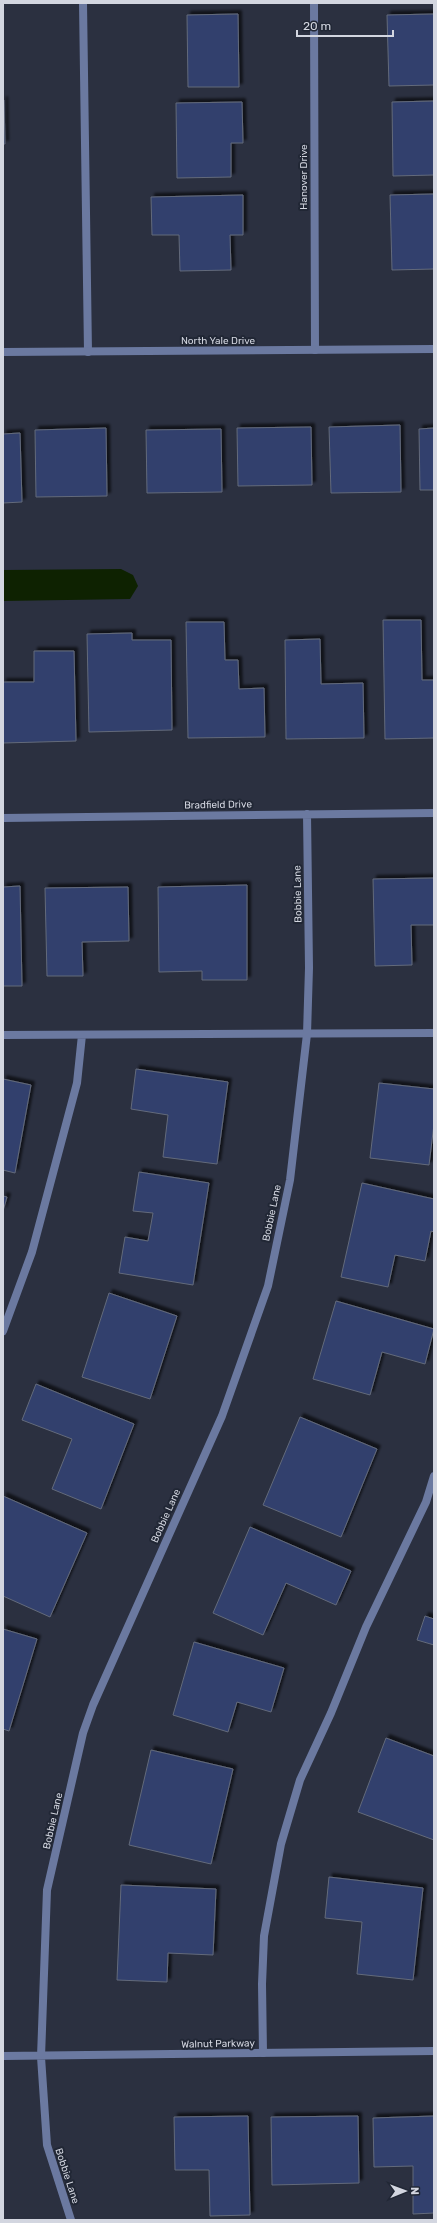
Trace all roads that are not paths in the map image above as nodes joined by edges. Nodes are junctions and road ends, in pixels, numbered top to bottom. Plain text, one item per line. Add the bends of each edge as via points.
1 (83, 3) edge
2 (314, 3) edge
3 (434, 349) edge
4 (315, 350) junction
5 (3, 352) edge
6 (88, 352) junction
7 (434, 813) edge
8 (307, 814) junction
9 (3, 818) edge
10 (434, 1033) edge
11 (307, 1034) junction
12 (3, 1035) edge
13 (82, 1035) junction
14 (3, 1332) edge
15 (434, 1476) edge
16 (434, 2051) edge
17 (263, 2053) junction
18 (3, 2056) edge
19 (41, 2057) junction
20 (71, 2220) edge

1 - 6 street
2 - 4 street, Hanover Drive
3 - 4 street, North Yale Drive
4 - 6 street, North Yale Drive
5 - 6 street, North Yale Drive
7 - 8 street, Bradfield Drive
8 - 9 street, Bradfield Drive
8 - 11 street, Bobbie Lane
10 - 11 street
11 - 13 street
11 - 19 street, Bobbie Lane via 290,1180 268,1286 222,1416 93,1705 83,1733 47,1890
12 - 13 street
13 - 14 street via 77,1083 32,1252
15 - 17 street via 426,1502 366,1626 331,1713 300,1780 281,1844 264,1936
16 - 17 street, Walnut Parkway
17 - 19 street, Walnut Parkway
18 - 19 street, Walnut Parkway
19 - 20 street, Bobbie Lane via 47,2145

